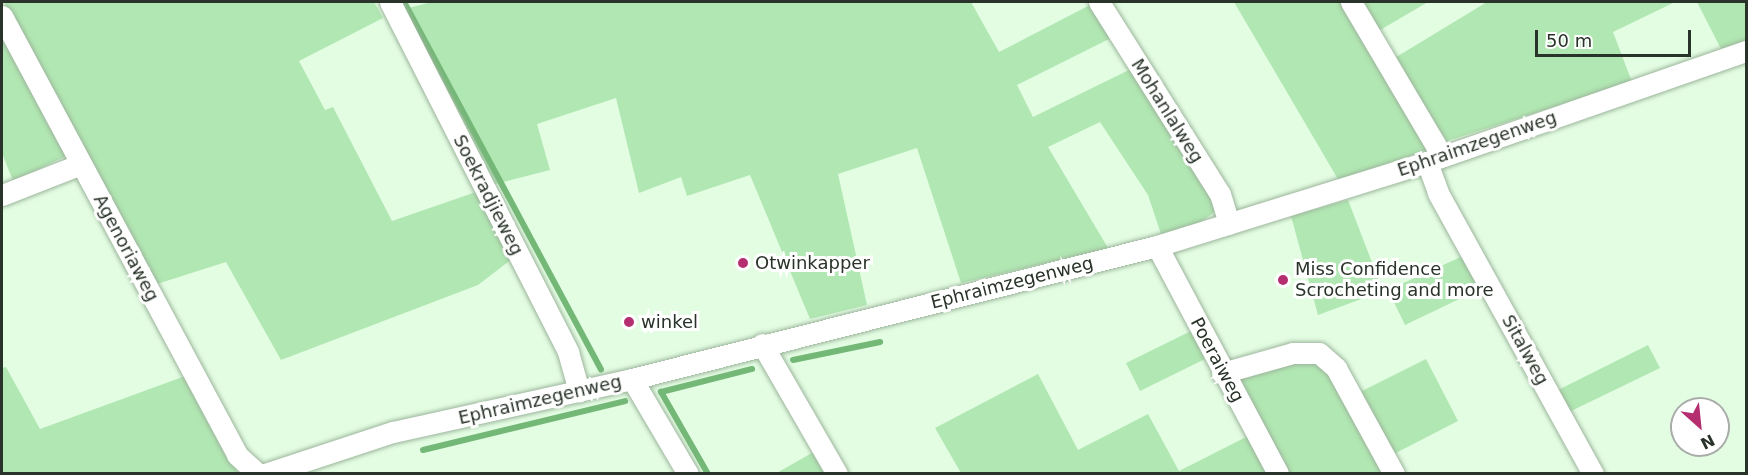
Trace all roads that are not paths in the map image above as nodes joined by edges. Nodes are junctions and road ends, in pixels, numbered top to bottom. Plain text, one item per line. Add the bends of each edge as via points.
1 (390, 2) edge
2 (1099, 2) edge
3 (1351, 2) edge
4 (2, 16) edge
5 (1746, 51) edge
6 (1434, 159) junction
7 (81, 164) junction
8 (2, 195) edge
9 (1229, 224) junction
10 (1157, 246) junction
11 (762, 344) junction
12 (1222, 373) junction
13 (632, 379) junction
14 (579, 391) junction
15 (258, 474) edge
16 (265, 474) edge
17 (687, 474) edge
18 (837, 474) edge
19 (1278, 474) edge
20 (1394, 474) edge
21 (1593, 474) edge

1 - 14 street, Soekradjieweg via 568,352
2 - 9 street, Mohanlalweg via 1220,194
3 - 6 street, Sitalweg
4 - 7 street, Agenoriaweg
5 - 6 street, Ephraimzegenweg
6 - 9 street, Ephraimzegenweg
6 - 21 street, Sitalweg via 1438,193
7 - 8 street
7 - 15 street, Agenoriaweg via 237,455
9 - 10 street, Ephraimzegenweg
10 - 11 street, Ephraimzegenweg
10 - 12 street, Poeraiweg
11 - 13 street, Ephraimzegenweg
11 - 18 street
12 - 19 street, Poeraiweg
12 - 20 street via 1293,353 1319,353 1336,368
13 - 14 street, Ephraimzegenweg
13 - 17 street
14 - 16 street, Ephraimzegenweg via 393,432

